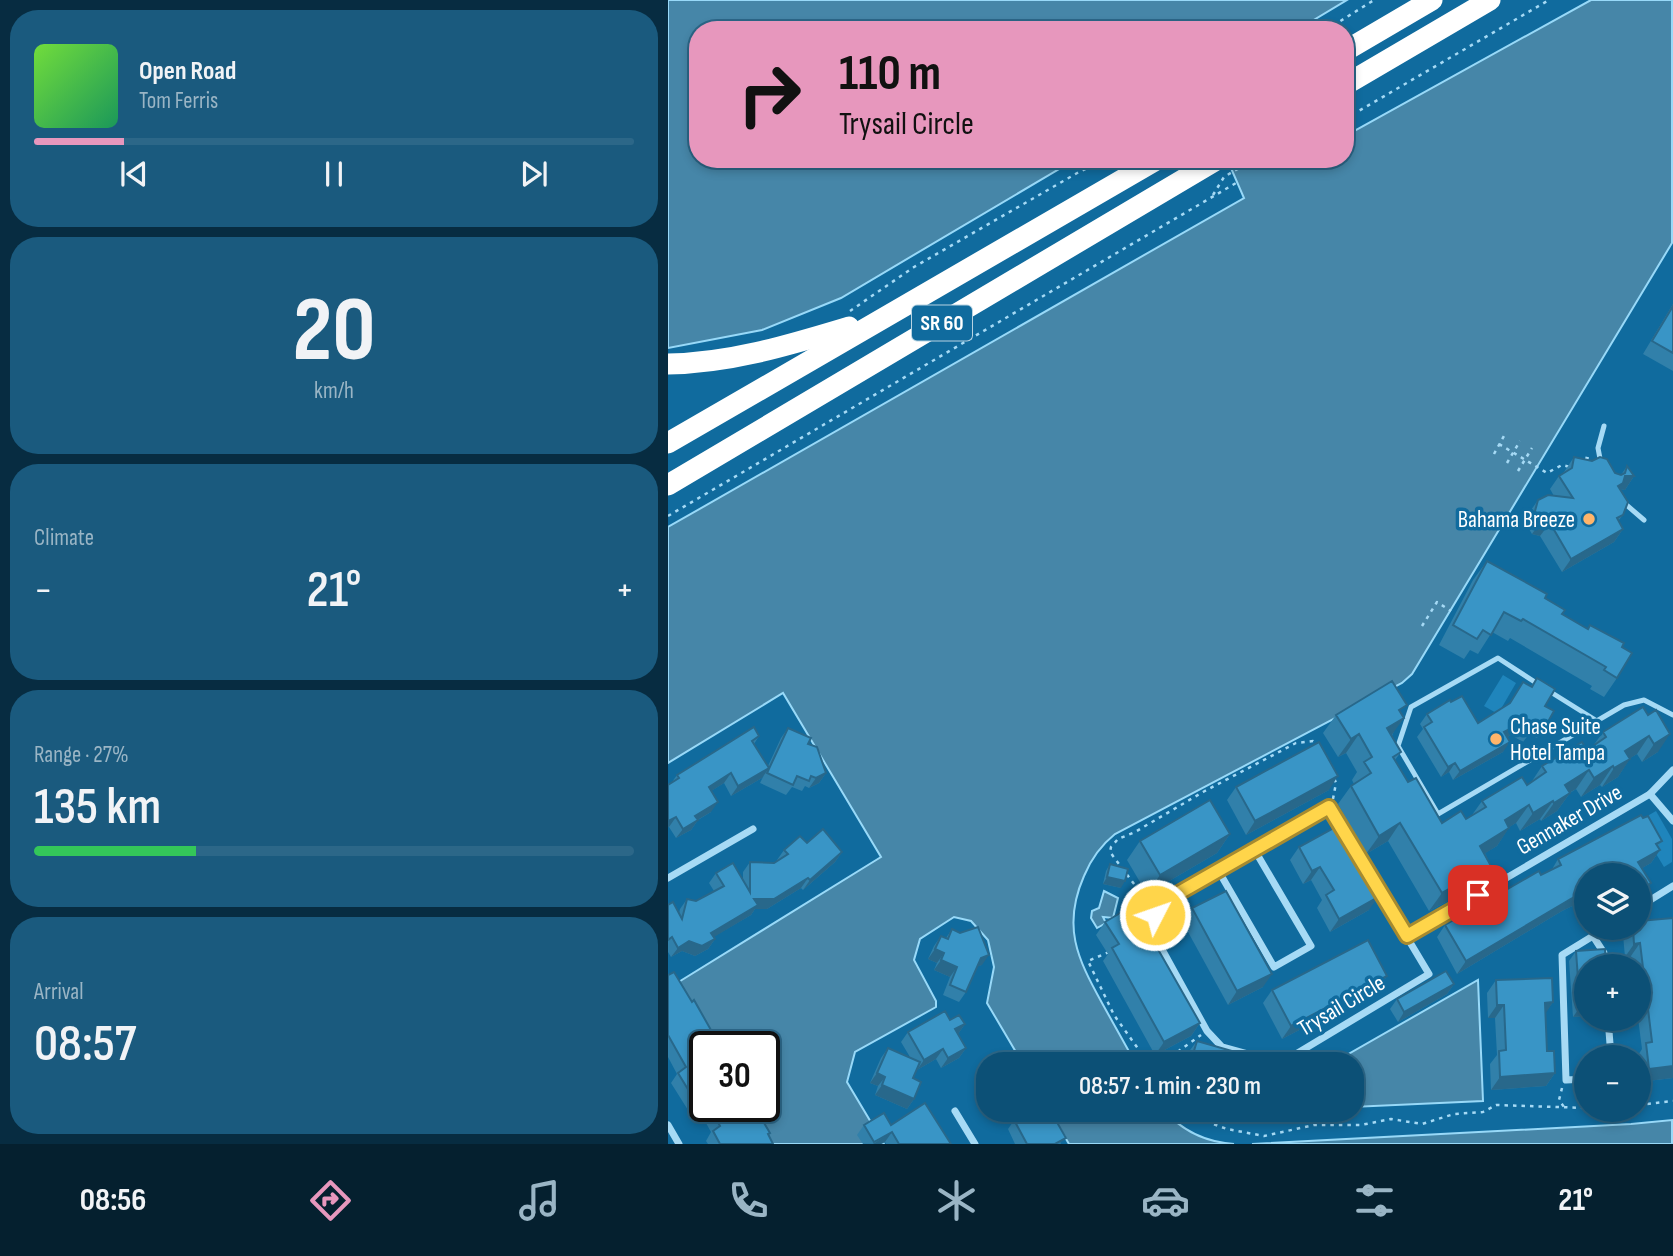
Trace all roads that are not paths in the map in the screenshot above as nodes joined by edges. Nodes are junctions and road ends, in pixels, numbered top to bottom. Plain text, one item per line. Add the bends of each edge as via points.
1 (1432, 0) edge
2 (1490, 0) edge
3 (1354, 46) edge
4 (1354, 80) edge
5 (1142, 168) edge
6 (1214, 168) edge
7 (881, 317) junction
8 (668, 364) edge
9 (1604, 426) dead end
10 (668, 443) edge
11 (1602, 465) edge
12 (668, 485) edge
13 (1618, 494) edge
14 (1644, 520) dead end
15 (1672, 715) edge
16 (1597, 721) junction
17 (1672, 770) edge
18 (1650, 794) junction
19 (1672, 821) edge
20 (753, 829) dead end
21 (1254, 849) junction
22 (1218, 870) junction
23 (668, 878) edge
24 (1672, 886) edge
25 (1651, 899) edge
26 (1407, 936) junction
27 (1586, 940) edge
28 (1574, 1080) edge
29 (955, 1111) dead end
30 (668, 1125) edge
31 (679, 1144) edge
32 (975, 1144) edge

1 - 3 highway
2 - 4 highway
5 - 7 highway, SR 60
6 - 12 highway, SR 60
7 - 8 highway via 764,353
7 - 10 highway, SR 60
9 - 11 lane via 1598,448
13 - 14 lane
15 - 16 lane via 1639,700
16 - 16 lane via 1438,814 1398,746 1411,707 1498,659
17 - 18 street, Gennaker Drive
18 - 19 street
18 - 26 street, Gennaker Drive
20 - 23 street
21 - 22 street, Trysail Circle
21 - 22 street via 1311,946 1274,967
21 - 26 street, Trysail Circle via 1329,807
22 - 26 street, Trysail Circle via 1170,898 1155,915 1153,933 1207,1031 1222,1047 1281,1063 1429,974
24 - 25 street
27 - 28 street via 1562,955 1566,1080
29 - 32 street
30 - 31 street

